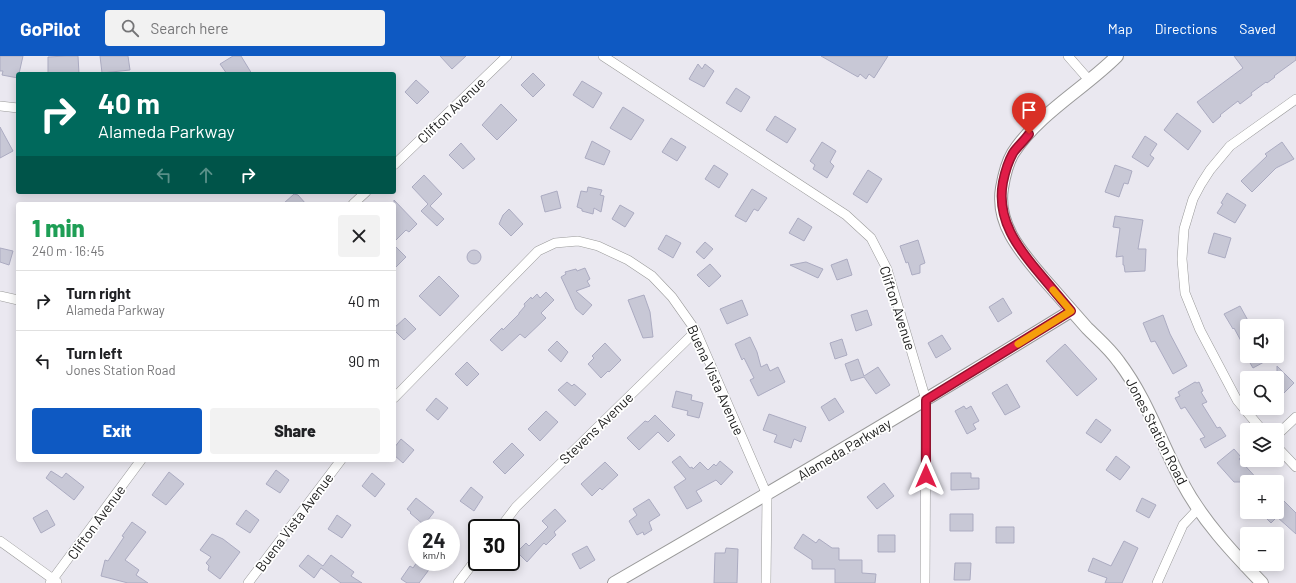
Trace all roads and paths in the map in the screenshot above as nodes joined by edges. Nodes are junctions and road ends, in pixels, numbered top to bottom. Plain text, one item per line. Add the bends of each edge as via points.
1 (507, 56) edge
2 (603, 56) edge
3 (1068, 56) edge
4 (1117, 56) edge
5 (1089, 80) junction
6 (1296, 99) edge
7 (0, 106) edge
8 (16, 108) edge
9 (396, 163) edge
10 (364, 194) edge
11 (355, 202) edge
12 (0, 296) edge
13 (16, 300) edge
14 (1071, 311) junction
15 (696, 331) junction
16 (396, 396) edge
17 (926, 400) junction
18 (1296, 417) edge
19 (1256, 423) edge
20 (1284, 428) edge
21 (1284, 454) edge
22 (140, 462) edge
23 (339, 462) edge
24 (1296, 467) edge
25 (767, 495) junction
26 (1199, 508) junction
27 (507, 519) edge
28 (0, 541) edge
29 (468, 570) edge
30 (54, 582) edge
31 (248, 583) edge
32 (458, 583) edge
33 (614, 583) edge
34 (766, 583) edge
35 (924, 583) edge
36 (1157, 583) edge
37 (1262, 583) edge

1 - 9 street, Clifton Avenue
2 - 17 street, Clifton Avenue via 846,215 871,238 887,269
3 - 5 street
4 - 5 street, Jones Station Road
5 - 14 street, Jones Station Road via 1045,118 1013,154 1005,171 1002,189 1002,207 1012,238
6 - 19 street via 1230,146 1201,184 1193,199 1184,230 1182,259 1185,293 1200,330 1237,400
7 - 8 street
10 - 11 street
12 - 13 street
14 - 17 street, Alameda Parkway
14 - 26 street, Jones Station Road via 1118,361 1137,389 1182,482
15 - 16 street, Buena Vista Avenue via 672,297 652,276 628,260 598,246 578,241 555,243 538,251
15 - 25 street, Buena Vista Avenue
15 - 27 street, Stevens Avenue via 516,507
17 - 25 street, Alameda Parkway
17 - 35 street, Clifton Avenue
18 - 20 street
21 - 24 street
22 - 30 street, Clifton Avenue
23 - 31 street, Buena Vista Avenue
25 - 33 street, Alameda Parkway
25 - 34 street, Buena Vista Avenue
26 - 36 street via 1183,525
26 - 37 street, Jones Station Road via 1235,555
28 - 30 street
29 - 32 street

